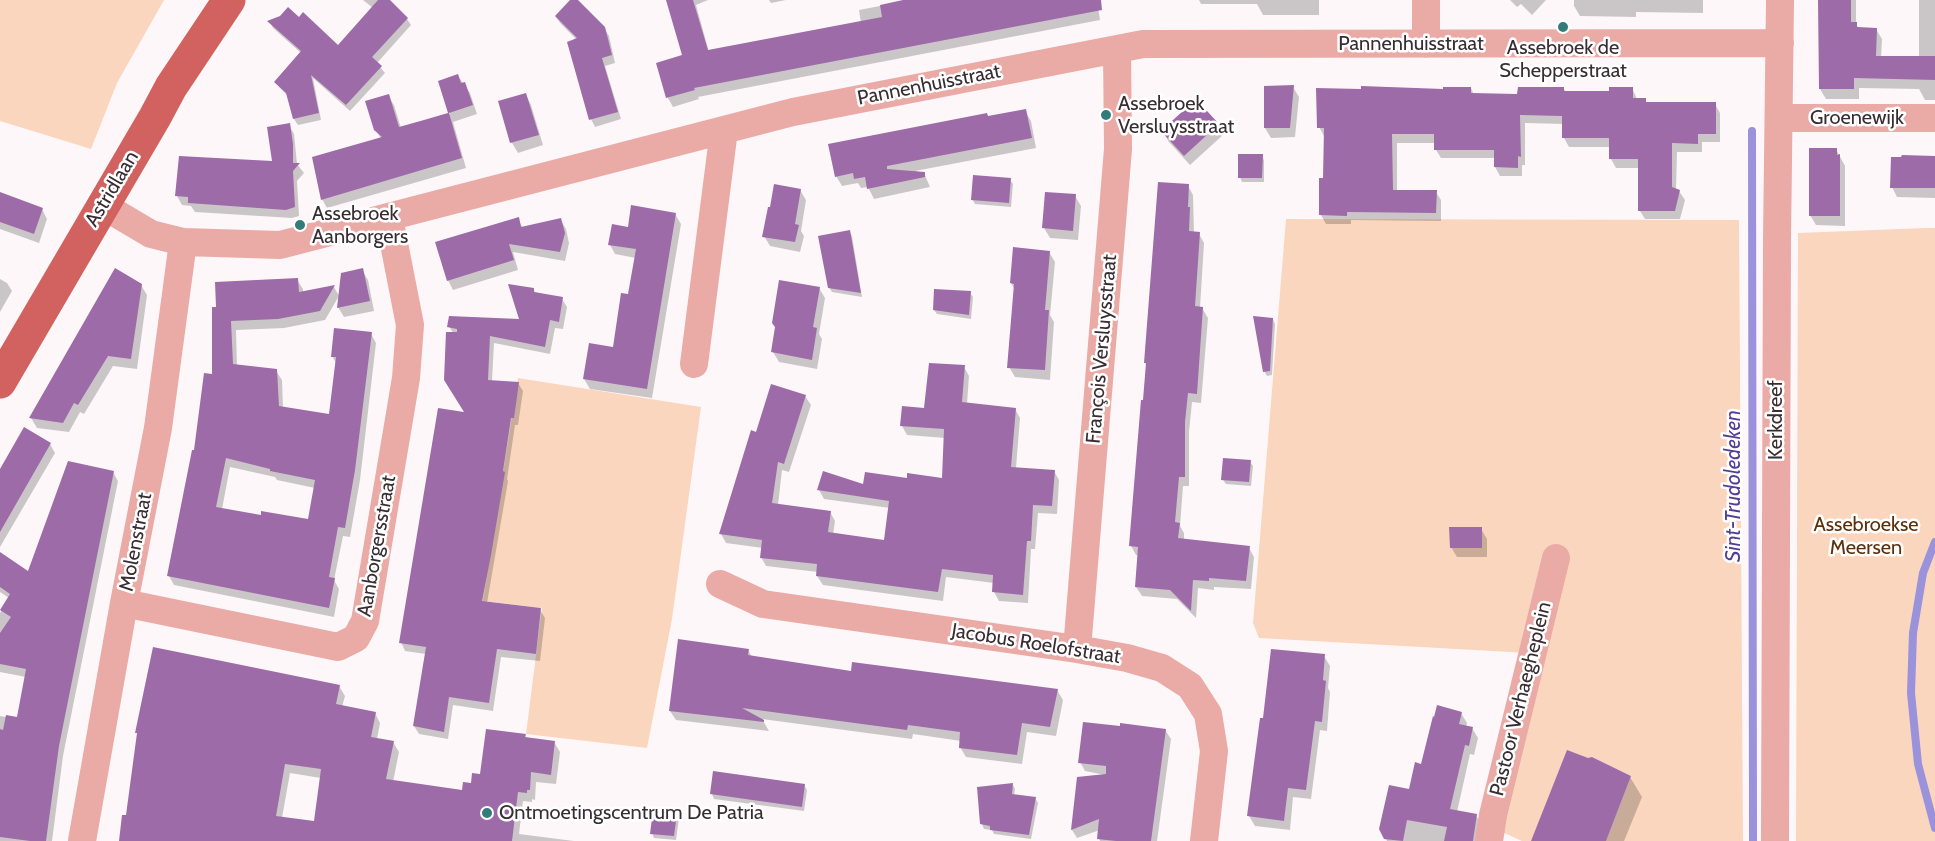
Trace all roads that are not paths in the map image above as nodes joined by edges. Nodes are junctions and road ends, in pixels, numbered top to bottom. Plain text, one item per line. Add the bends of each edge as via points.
1 (229, 0) edge
2 (1426, 0) edge
3 (1780, 0) edge
4 (1780, 43) junction
5 (1426, 44) junction
6 (1117, 49) junction
7 (1779, 118) junction
8 (1935, 118) edge
9 (724, 130) junction
10 (102, 205) junction
11 (388, 218) junction
12 (183, 242) junction
13 (694, 364) dead end
14 (0, 382) edge
15 (1556, 558) dead end
16 (720, 584) dead end
17 (124, 603) junction
18 (1077, 649) junction
19 (82, 841) edge
20 (1204, 841) edge
21 (1489, 841) edge
22 (1775, 841) edge

1 - 10 main road, Astridlaan via 171,87
2 - 5 street
3 - 4 street, Kerkdreef
4 - 5 street, Pannenhuisstraat
4 - 7 street, Kerkdreef
5 - 6 street, Pannenhuisstraat via 1143,44
6 - 9 street, Pannenhuisstraat via 793,112
6 - 18 street, François Versluysstraat via 1118,149
7 - 8 street, Groenewijk
7 - 22 street, Kerkdreef
9 - 11 street, Pannenhuisstraat
9 - 13 street
10 - 12 street, Pannenhuisstraat via 151,234
10 - 14 main road, Astridlaan
11 - 12 street, Pannenhuisstraat via 280,245
11 - 17 street, Aanborgersstraat via 410,325 406,378 365,621 356,638 338,647
12 - 17 street, Molenstraat via 158,428
15 - 21 street, Pastoor Verhaegheplein
16 - 18 street, Jacobus Roelofstraat via 763,604
17 - 19 street, Molenstraat
18 - 20 street, Jacobus Roelofstraat via 1162,668 1190,686 1208,714 1214,751

